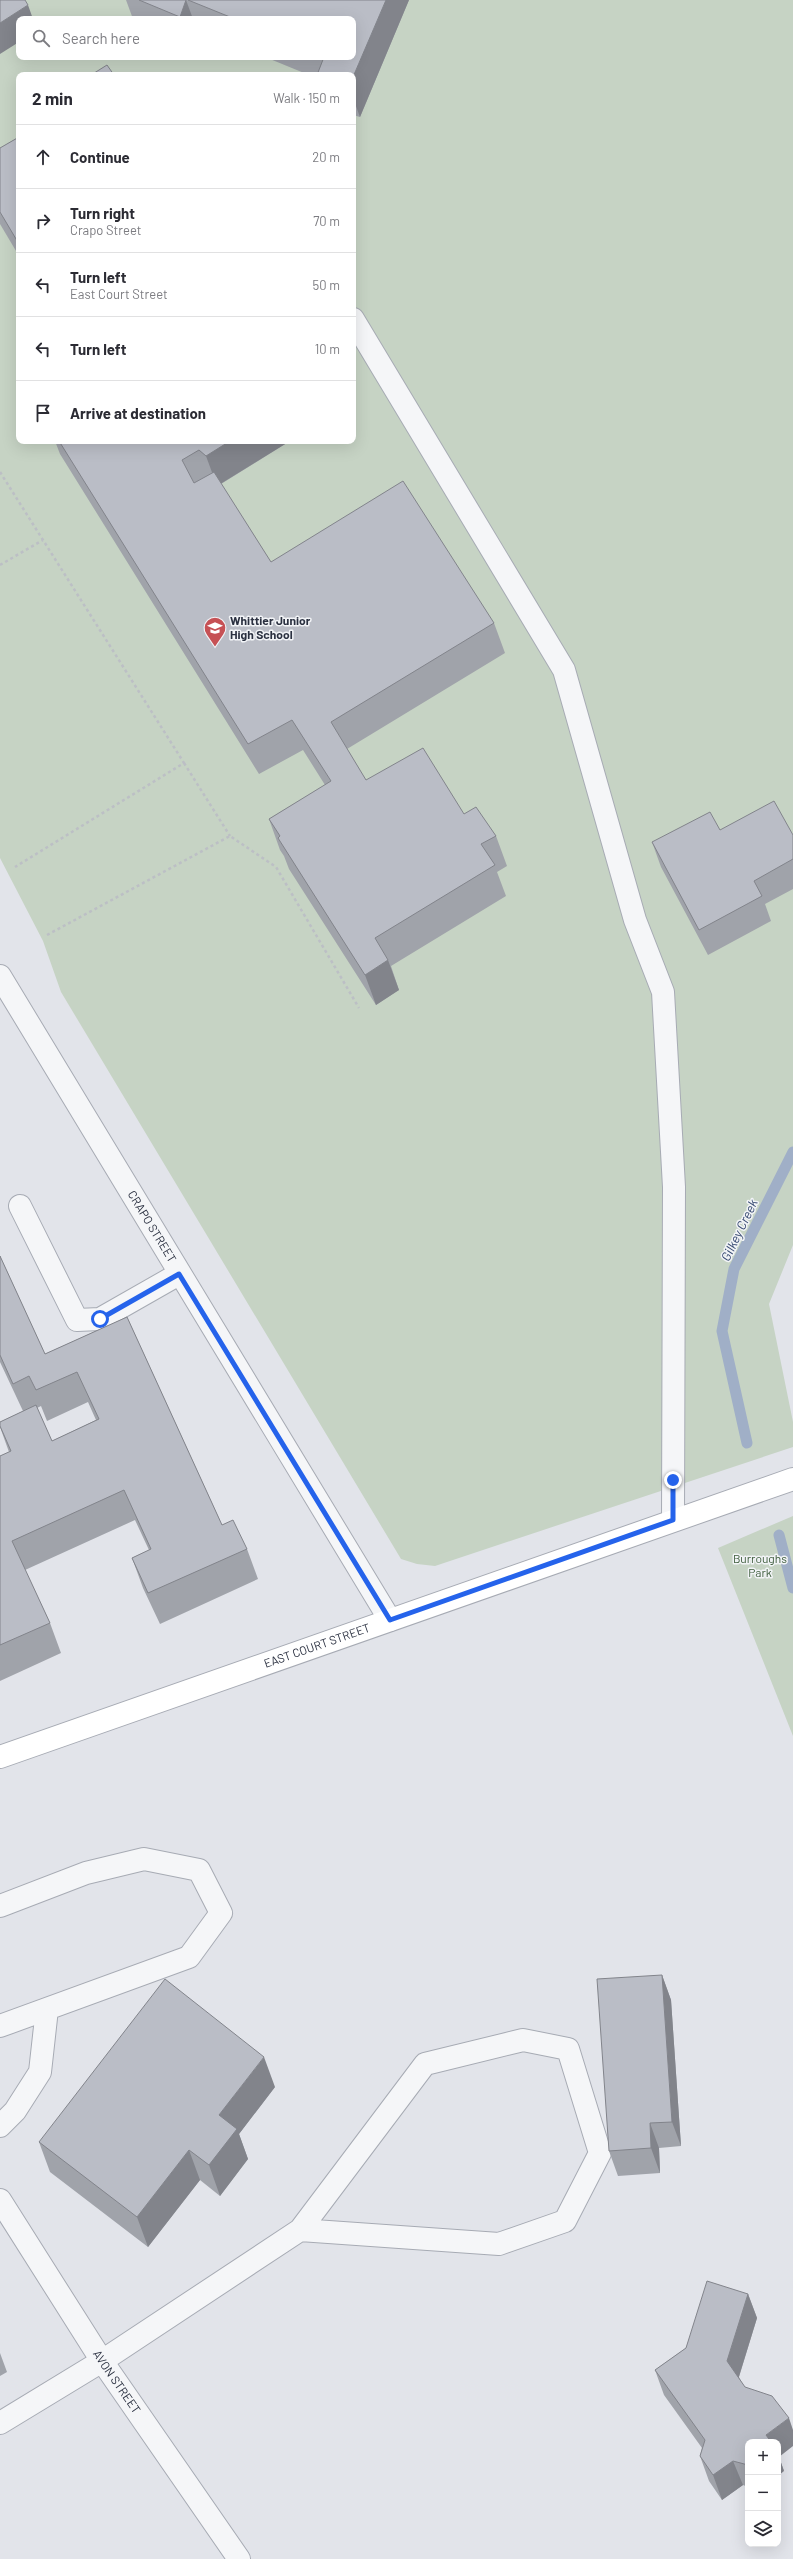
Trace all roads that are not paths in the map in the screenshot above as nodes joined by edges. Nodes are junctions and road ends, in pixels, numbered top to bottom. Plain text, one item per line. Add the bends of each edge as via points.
1 (356, 324) edge
2 (0, 976) edge
3 (20, 1206) dead end
4 (179, 1274) junction
5 (793, 1478) edge
6 (673, 1520) junction
7 (390, 1620) junction
8 (0, 1757) edge
9 (0, 1906) edge
10 (47, 2009) junction
11 (0, 2026) edge
12 (0, 2126) edge
13 (0, 2200) edge
14 (300, 2230) junction
15 (102, 2361) junction
16 (0, 2423) edge
17 (239, 2559) edge

1 - 6 street via 564,670 635,920 663,992 674,1187
2 - 4 street, CRAPO STREET
3 - 4 street via 77,1320 100,1319
4 - 7 street, CRAPO STREET
5 - 6 main road, EAST COURT STREET
6 - 7 main road, EAST COURT STREET
7 - 8 main road, EAST COURT STREET
9 - 10 street via 86,1873 144,1859 199,1870 221,1913 188,1957
10 - 11 street
10 - 12 street via 40,2072 15,2111
13 - 15 street, AVON STREET
14 - 14 street via 499,2244 565,2221 600,2153 568,2049 523,2040 425,2064
14 - 15 street
15 - 16 street
15 - 17 street, AVON STREET

